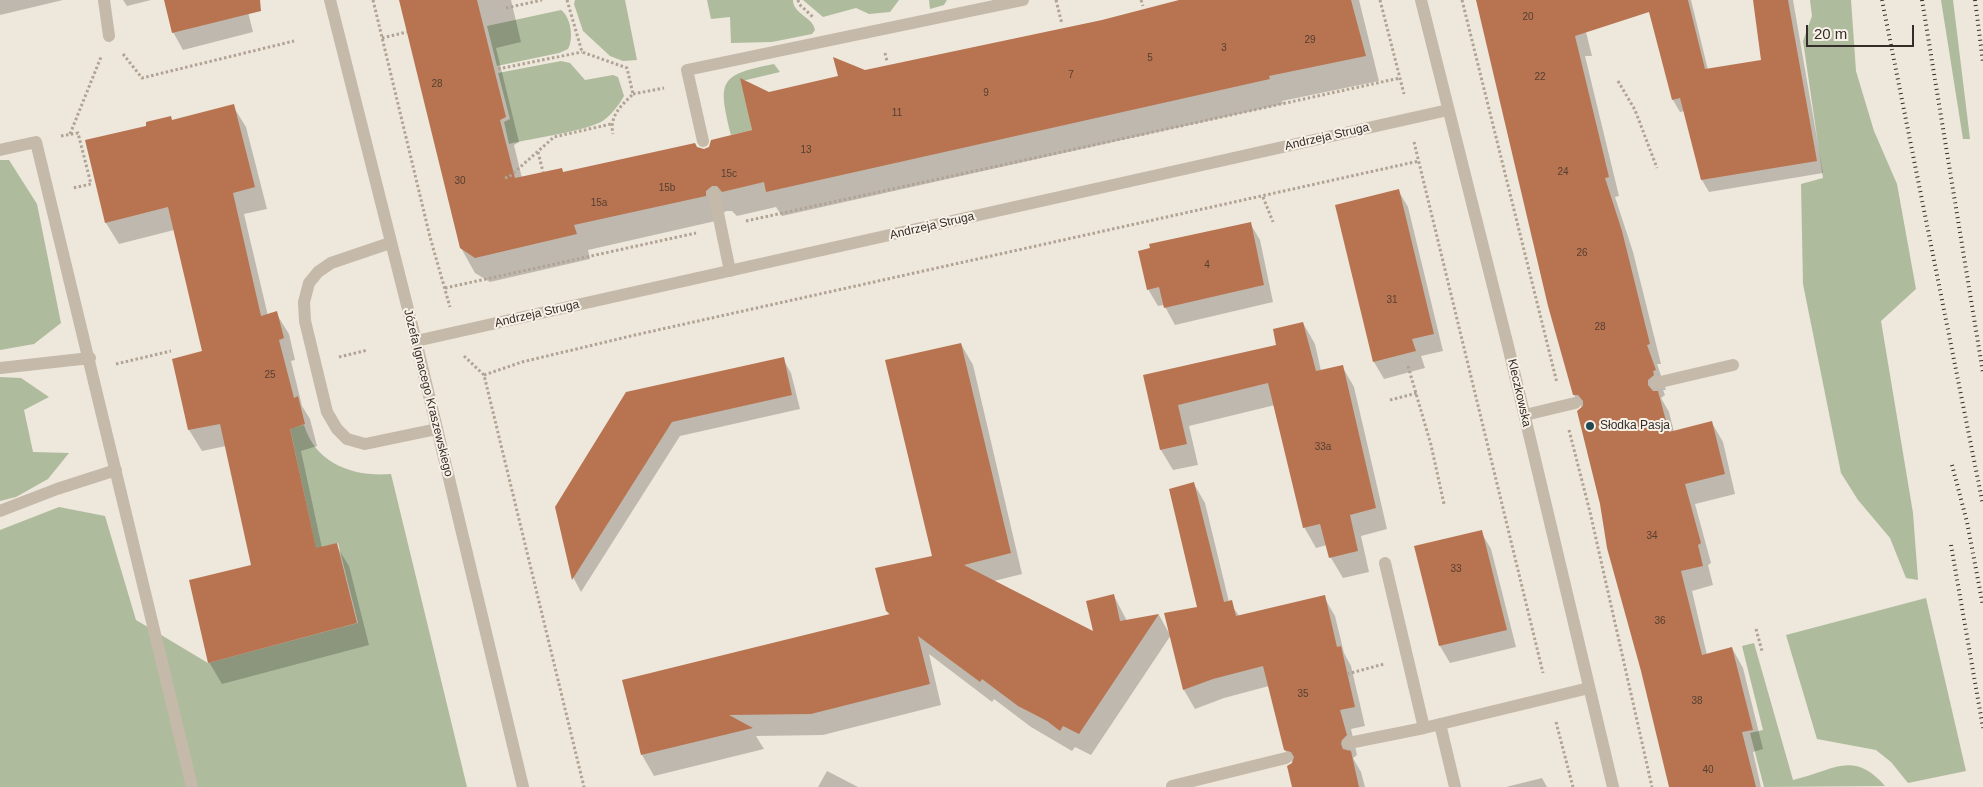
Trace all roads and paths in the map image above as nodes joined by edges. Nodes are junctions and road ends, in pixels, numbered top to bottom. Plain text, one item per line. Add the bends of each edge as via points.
1 (104, 0) edge
2 (330, 0) edge
3 (373, 0) edge
4 (542, 0) edge
5 (567, 0) edge
6 (1023, 0) edge
7 (1056, 0) edge
8 (1141, 0) edge
9 (1380, 0) edge
10 (1420, 0) edge
11 (1143, 6) dead end
12 (506, 8) dead end
13 (1062, 24) dead end
14 (407, 32) dead end
15 (109, 36) junction
16 (382, 38) junction
17 (294, 40) dead end
18 (582, 52) junction
19 (498, 69) dead end
20 (1400, 78) junction
21 (1618, 81) dead end
22 (689, 83) junction
23 (1403, 90) dead end
24 (633, 94) junction
25 (1448, 110) junction
26 (611, 124) junction
27 (70, 134) junction
28 (613, 134) dead end
29 (36, 142) junction
30 (703, 142) dead end
31 (1415, 144) dead end
32 (0, 150) edge
33 (538, 151) junction
34 (1419, 161) junction
35 (1657, 168) dead end
36 (543, 172) dead end
37 (505, 178) dead end
38 (49, 194) junction
39 (714, 194) dead end
40 (1263, 197) junction
41 (1273, 222) dead end
42 (721, 227) junction
43 (390, 243) junction
44 (730, 271) junction
45 (445, 288) junction
46 (449, 303) dead end
47 (416, 341) junction
48 (171, 351) dead end
49 (465, 359) dead end
50 (91, 364) junction
51 (1733, 365) dead end
52 (1408, 366) dead end
53 (0, 368) edge
54 (484, 375) junction
55 (1656, 383) dead end
56 (1417, 393) junction
57 (1390, 400) dead end
58 (1575, 403) dead end
59 (1525, 415) junction
60 (437, 429) junction
61 (116, 470) junction
62 (1444, 504) dead end
63 (0, 512) edge
64 (1385, 563) dead end
65 (1756, 629) dead end
66 (1762, 652) dead end
67 (1409, 658) junction
68 (1347, 674) dead end
69 (1589, 688) junction
70 (1549, 697) junction
71 (1440, 724) junction
72 (1424, 728) junction
73 (1349, 743) dead end
74 (1286, 758) dead end
75 (1172, 786) edge
76 (192, 787) edge
77 (523, 787) edge
78 (584, 787) edge
79 (1455, 787) edge
80 (1573, 787) edge
81 (1613, 787) edge

1 - 15 street
2 - 43 street, Józefa Ignacego Kraszewskiego
3 - 16 path
4 - 12 path
5 - 18 path
6 - 22 street via 687,70
7 - 13 path
8 - 11 path
9 - 20 path
10 - 25 street, Kleczkowska
14 - 16 path
15 - 17 path via 142,78
15 - 27 path
16 - 45 path
18 - 19 path
18 - 24 path via 627,68
20 - 23 path
20 - 42 path
21 - 35 path via 1635,110
22 - 24 path
22 - 30 street
24 - 26 path
25 - 44 street, Andrzeja Struga
25 - 59 street, Kleczkowska
26 - 28 path
26 - 33 path via 554,136
27 - 29 path
27 - 38 path via 78,133 91,184
29 - 32 street
29 - 38 street
31 - 34 path
33 - 36 path
33 - 37 path
34 - 40 path
34 - 70 path
38 - 50 street
39 - 42 street
40 - 41 path
40 - 54 path via 635,335 522,362
42 - 44 street
42 - 45 path
43 - 47 street, Józefa Ignacego Kraszewskiego
43 - 60 street via 331,263 310,283 304,302 305,321 327,412 347,439 365,444
44 - 47 street, Andrzeja Struga
45 - 46 path
47 - 60 street, Józefa Ignacego Kraszewskiego
48 - 50 path
49 - 54 path
50 - 53 street
50 - 61 street
51 - 55 street
52 - 56 path
54 - 78 path
56 - 57 path
56 - 62 path
58 - 59 street
59 - 69 street, Kleczkowska
60 - 77 street, Józefa Ignacego Kraszewskiego
61 - 63 street
61 - 76 street
64 - 67 street
65 - 66 path
67 - 68 path
67 - 72 street
69 - 70 street
69 - 81 street, Kleczkowska
70 - 71 street
70 - 80 path
71 - 72 street
71 - 79 street
72 - 73 street
74 - 75 street

